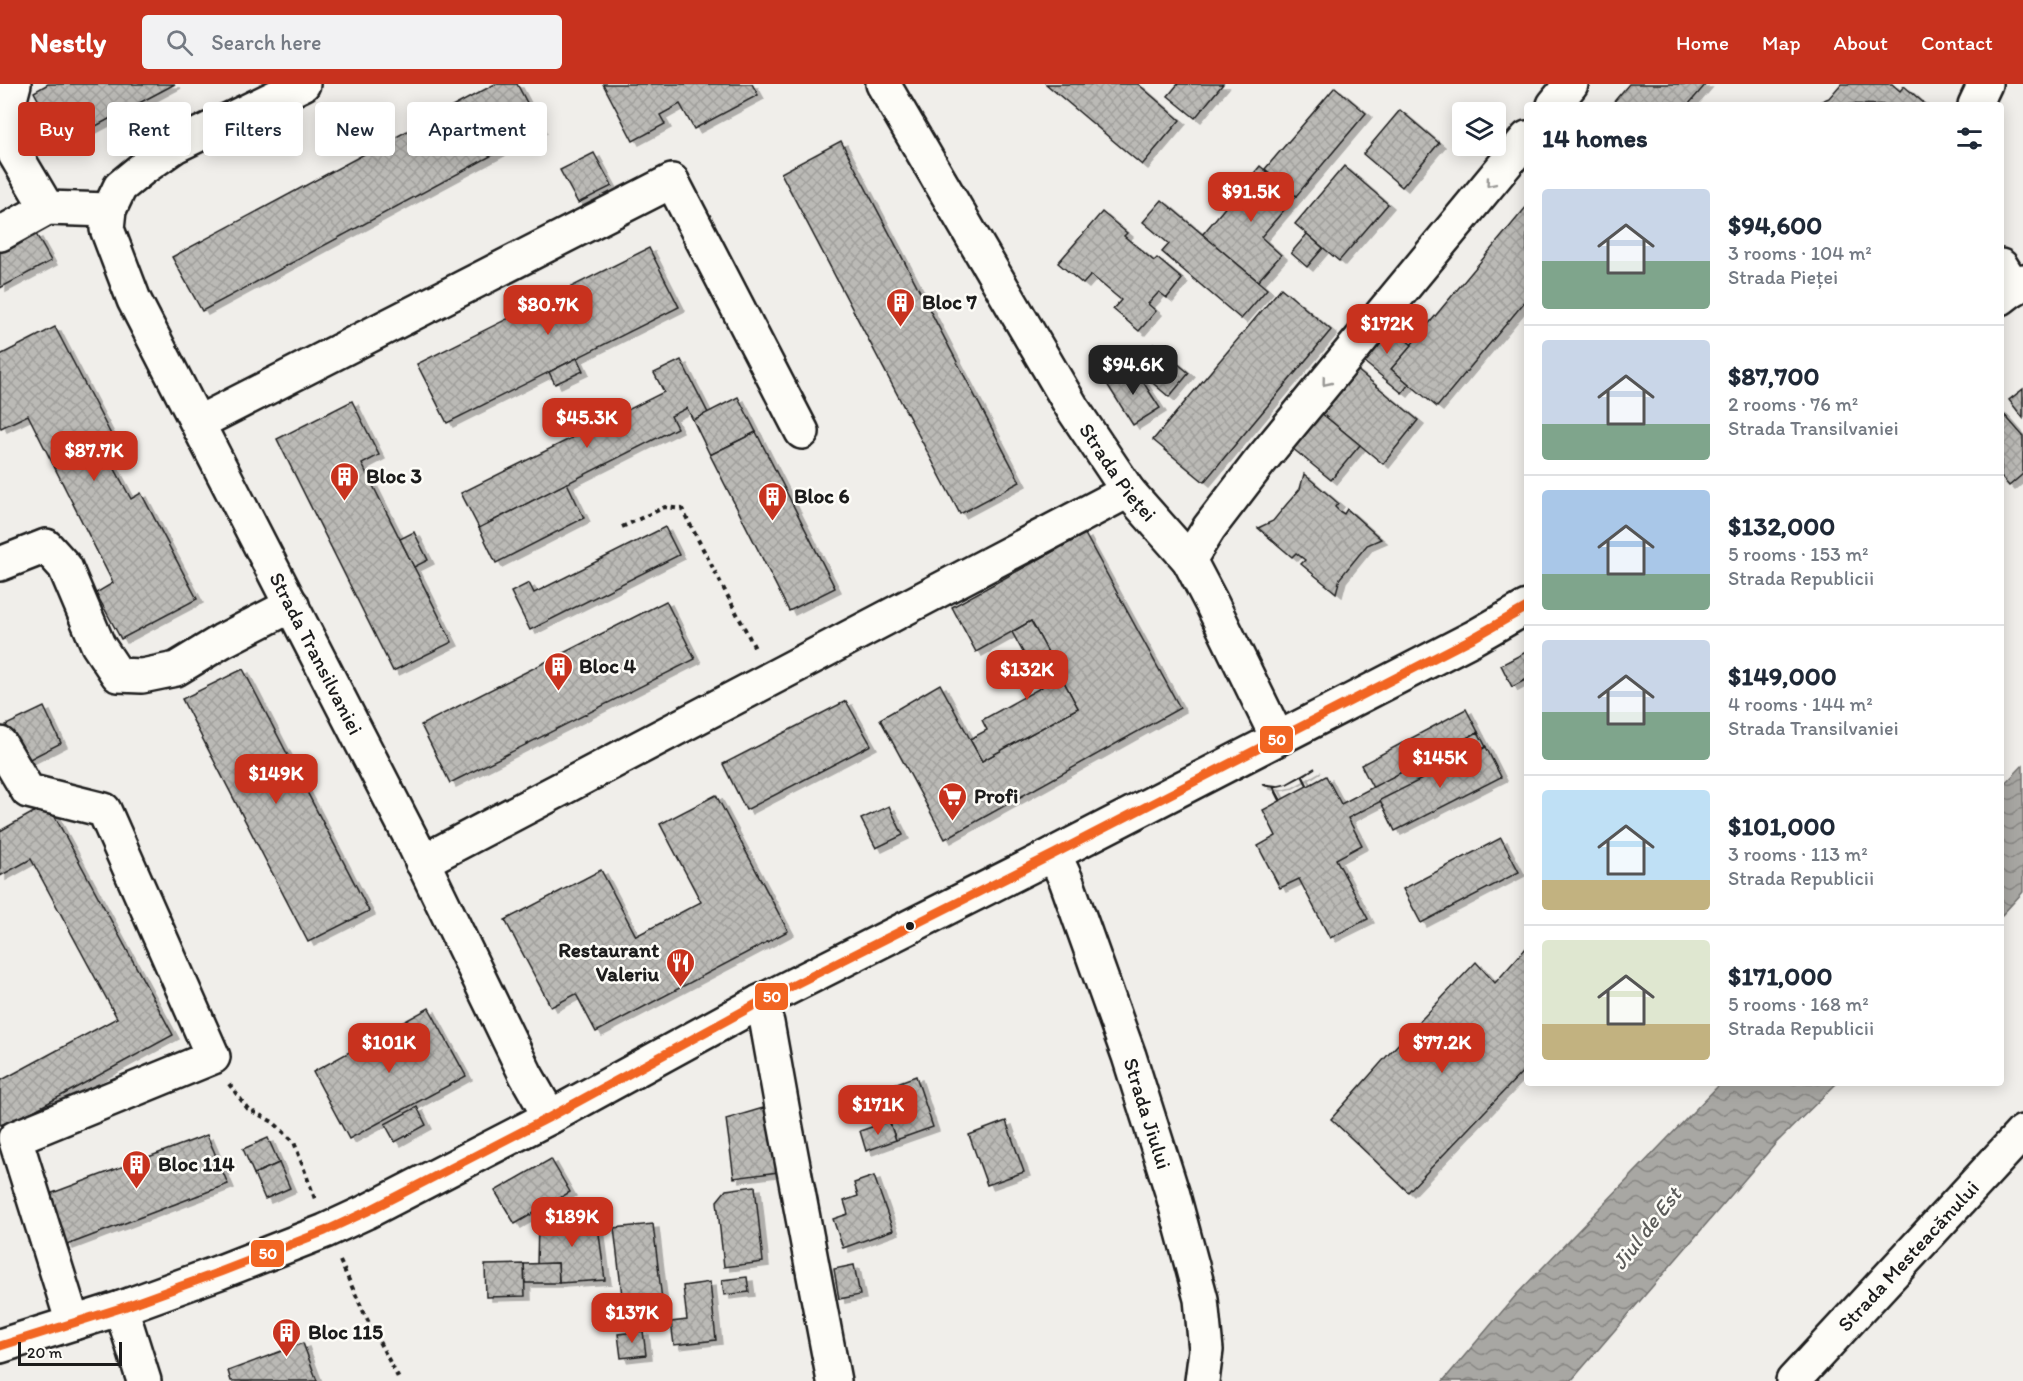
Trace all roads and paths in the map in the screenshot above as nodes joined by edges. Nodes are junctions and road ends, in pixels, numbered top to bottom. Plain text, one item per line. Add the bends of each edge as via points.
1 (14, 84) edge
2 (303, 84) edge
3 (883, 84) edge
4 (1571, 84) edge
5 (1985, 84) edge
6 (1556, 102) edge
7 (1977, 102) edge
8 (1524, 142) edge
9 (115, 199) junction
10 (47, 208) junction
11 (0, 234) edge
12 (198, 423) junction
13 (802, 432) dead end
14 (1128, 491) junction
15 (622, 527) dead end
16 (1189, 560) junction
17 (0, 564) edge
18 (292, 605) junction
19 (1524, 609) edge
20 (770, 679) junction
21 (1277, 738) junction
22 (0, 744) edge
23 (1054, 854) junction
24 (422, 861) junction
25 (760, 1002) junction
26 (213, 1057) junction
27 (550, 1117) junction
28 (2023, 1132) edge
29 (7, 1140) edge
30 (325, 1231) junction
31 (121, 1308) junction
32 (73, 1323) junction
33 (0, 1346) edge
34 (144, 1381) edge
35 (400, 1381) edge
36 (834, 1381) edge
37 (1202, 1381) edge
38 (1793, 1381) edge

1 - 10 street via 8,106 15,154
2 - 9 street via 175,146 142,169
3 - 14 street, Strada Pieței via 1073,410
4 - 6 street
5 - 7 street
8 -> 16 street via 1258,464
9 - 10 street
9 - 12 street, Strada Transilvaniei via 107,229 134,300
10 - 11 street
12 - 13 street via 672,181
12 - 18 street, Strada Transilvaniei
14 - 16 street, Strada Pieței
14 - 20 street
15 - 20 path via 665,507 682,509
16 - 21 street, Strada Pieței
17 - 18 street via 46,546 65,567 98,645 118,675 142,676 177,669
18 - 24 street, Strada Transilvaniei
19 - 21 street
20 - 24 street
21 - 23 street
22 - 26 street via 28,791 104,810
23 - 25 street
23 - 37 street, Strada Jiului via 1129,1056 1173,1195 1201,1299 1206,1350
24 - 27 street, Strada Transilvaniei
25 - 27 street
25 - 36 street
26 - 29 street
26 - 30 path via 249,1109 273,1122 294,1142
27 - 30 street
28 - 38 street, Strada Mesteacănului
29 - 32 street
30 - 31 street
30 - 35 path
31 - 32 street
31 - 34 street
32 - 33 street

